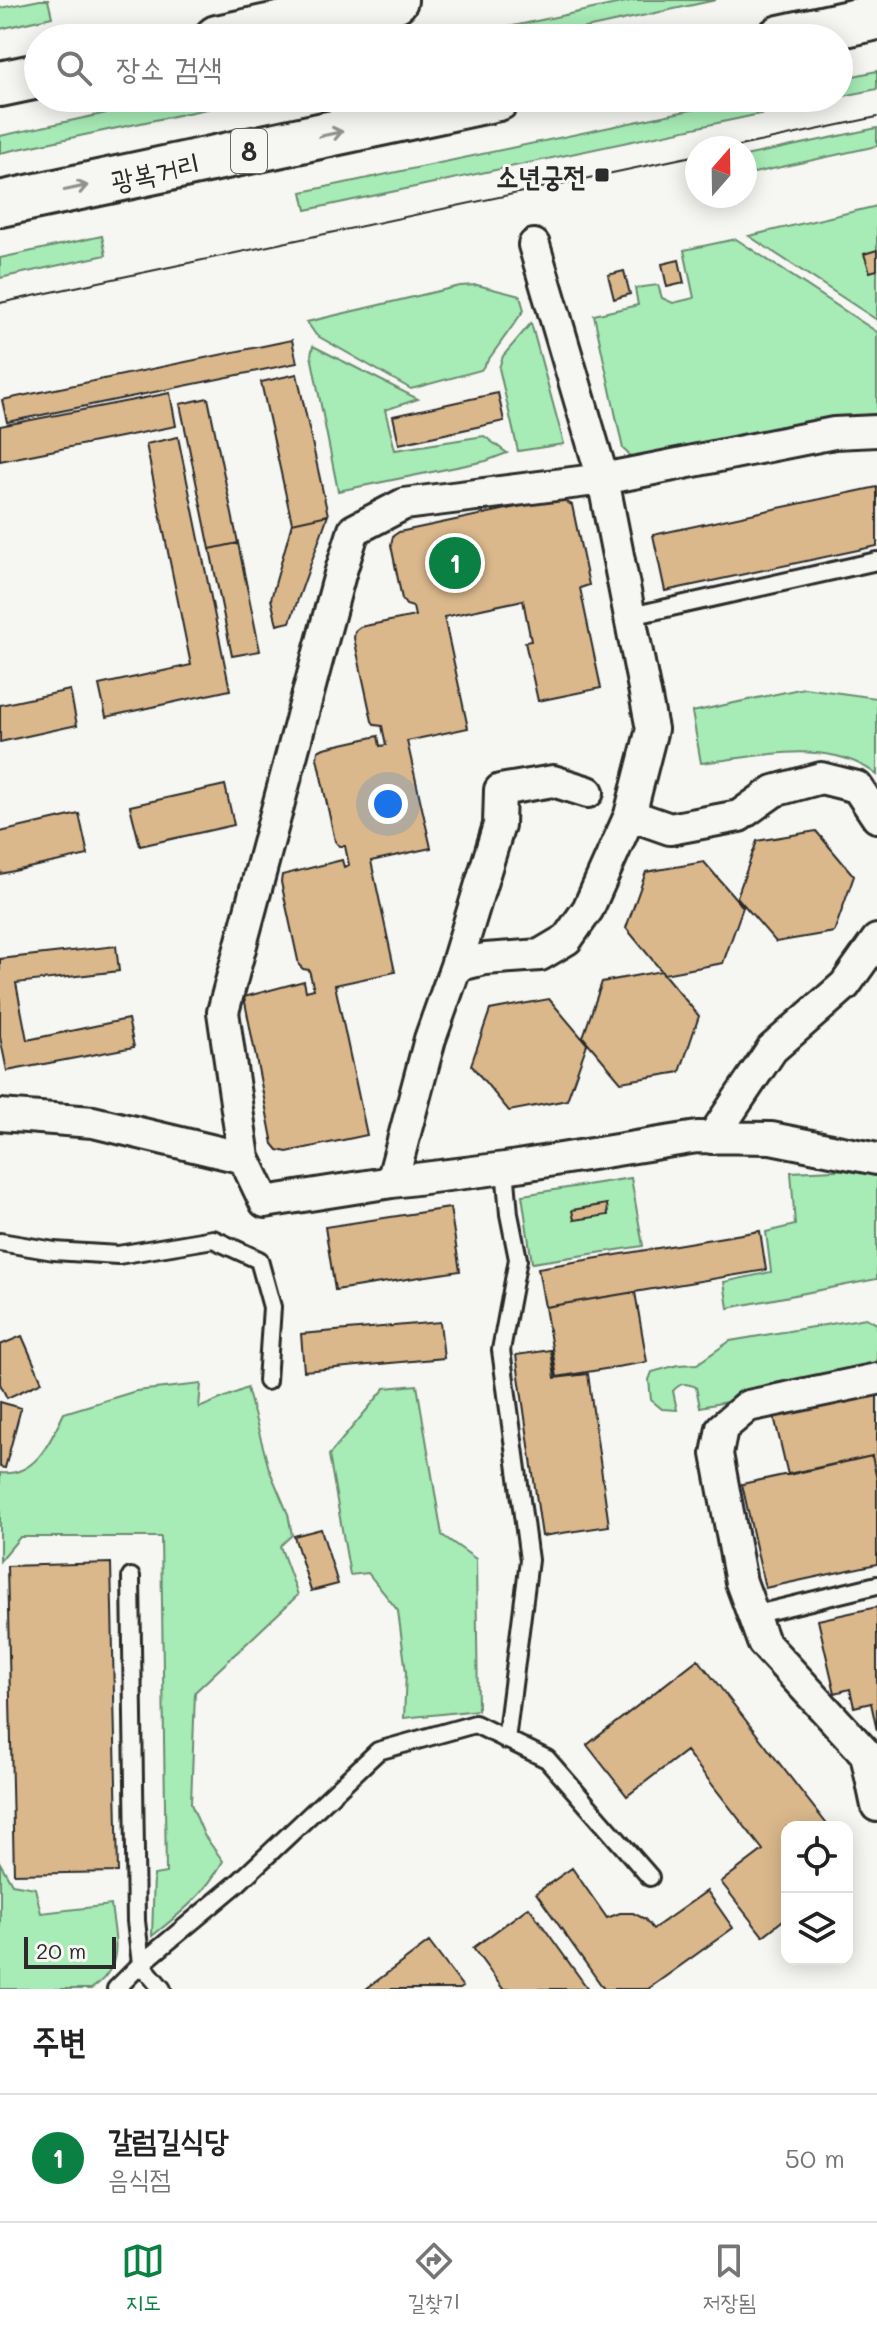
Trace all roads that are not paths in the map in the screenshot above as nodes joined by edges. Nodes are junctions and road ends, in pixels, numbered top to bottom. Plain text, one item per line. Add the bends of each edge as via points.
1 (395, 0) edge
2 (877, 17) edge
3 (283, 24) edge
4 (845, 24) edge
5 (24, 79) edge
6 (0, 84) edge
7 (432, 112) edge
8 (0, 204) edge
9 (534, 245) dead end
10 (877, 431) edge
11 (603, 479) junction
12 (877, 561) edge
13 (631, 616) junction
14 (588, 792) dead end
15 (630, 815) junction
16 (877, 817) edge
17 (877, 940) edge
18 (456, 966) junction
19 (0, 1115) edge
20 (712, 1138) junction
21 (244, 1158) junction
22 (877, 1159) edge
23 (505, 1168) junction
24 (392, 1182) junction
25 (0, 1242) edge
26 (877, 1379) edge
27 (267, 1381) dead end
28 (131, 1577) dead end
29 (877, 1585) edge
30 (753, 1615) junction
31 (506, 1740) junction
32 (877, 1806) edge
33 (650, 1877) dead end
34 (141, 1964) junction
35 (116, 1989) edge
36 (162, 1989) edge

1 - 3 highway
2 - 4 highway
5 - 6 highway
8 -> 7 highway, 광복거리 / 8
9 - 11 street
10 - 11 street via 834,433
11 - 13 street
11 - 21 street via 404,504 354,530 223,1012
12 - 13 lane
13 - 15 street via 652,729
14 - 18 street via 553,781 500,790 499,825
15 - 16 street via 670,829 725,819 739,816 774,791 821,778 857,787
15 - 18 street via 588,909 567,939 540,955
17 - 20 street via 845,985 772,1049
18 - 24 street via 430,1039
19 - 21 street via 93,1122
20 - 22 street via 771,1138
20 - 23 street
21 - 24 street via 265,1202
23 - 24 street
23 - 31 lane via 518,1259 501,1350 529,1560
25 - 27 lane via 118,1255 213,1239 259,1260 272,1307
26 - 30 street via 748,1406 722,1428 717,1454 741,1582
28 - 34 lane
29 - 30 lane
30 - 32 street via 763,1642 866,1754
31 - 33 lane via 547,1759
31 - 34 lane via 475,1724 378,1751 239,1882
34 - 35 lane
34 - 36 lane

